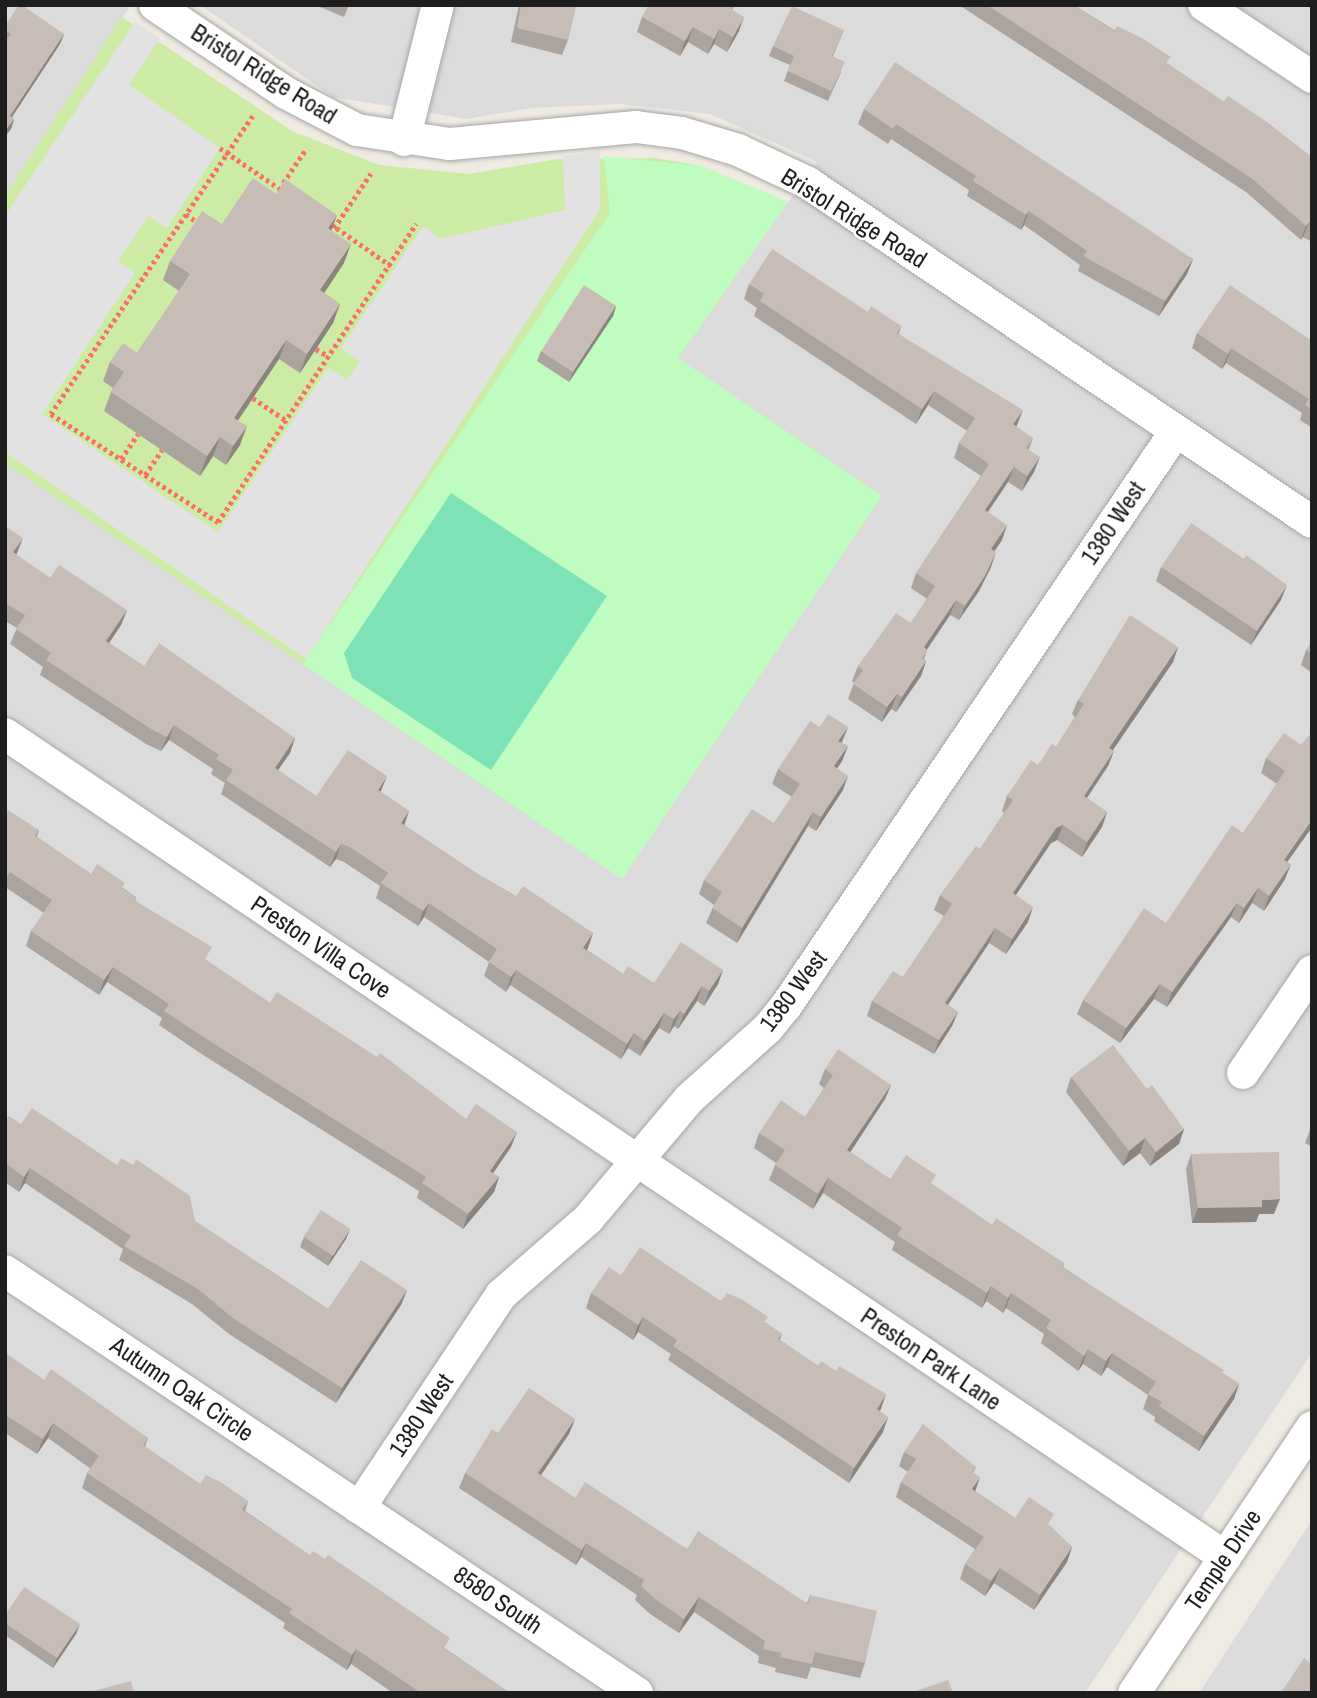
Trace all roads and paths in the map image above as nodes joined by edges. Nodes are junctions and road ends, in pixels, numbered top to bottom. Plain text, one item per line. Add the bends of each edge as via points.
1 (155, 5) edge
2 (438, 5) edge
3 (1204, 5) edge
4 (1312, 77) edge
5 (253, 116) dead end
6 (404, 140) junction
7 (220, 148) dead end
8 (306, 149) dead end
9 (228, 153) junction
10 (371, 173) dead end
11 (280, 188) junction
12 (291, 196) edge
13 (272, 199) edge
14 (186, 214) junction
15 (324, 219) edge
16 (416, 224) dead end
17 (335, 227) junction
18 (208, 229) edge
19 (330, 234) edge
20 (392, 267) junction
21 (316, 349) edge
22 (328, 356) junction
23 (253, 398) edge
24 (286, 420) junction
25 (1176, 431) junction
26 (138, 434) edge
27 (162, 450) edge
28 (121, 459) junction
29 (145, 475) junction
30 (1312, 522) edge
31 (5, 734) edge
32 (1312, 971) edge
33 (1243, 1073) dead end
34 (637, 1161) junction
35 (5, 1271) edge
36 (1312, 1427) edge
37 (359, 1508) junction
38 (1225, 1557) junction
39 (637, 1693) edge
40 (1134, 1693) edge

1 - 6 street, Bristol Ridge Road via 286,93 357,130
2 - 6 street
3 - 4 street
5 - 9 path
6 - 25 street, Bristol Ridge Road via 508,141 584,129 636,127 682,132 738,150 808,183
7 - 9 path
8 - 11 path
9 - 11 path
9 - 14 path
10 - 17 path
11 - 12 path
11 - 13 path
14 - 18 path
14 - 28 path via 51,414
15 - 17 path
16 - 20 path
17 - 19 path
17 - 20 path
20 - 22 path
21 - 22 path
22 - 24 path
23 - 24 path
24 - 29 path via 218,522
25 - 30 street, Bristol Ridge Road
25 - 34 street, 1380 West via 786,1006 689,1099
26 - 28 path
27 - 29 path
28 - 29 path
31 - 34 street, Preston Villa Cove
32 - 33 street
34 - 37 street, 1380 West via 587,1219 501,1295
34 - 38 street, Preston Park Lane
35 - 37 street, Autumn Oak Circle
36 - 38 street, Temple Drive
37 - 39 street, 8580 South
38 - 40 street, Temple Drive

